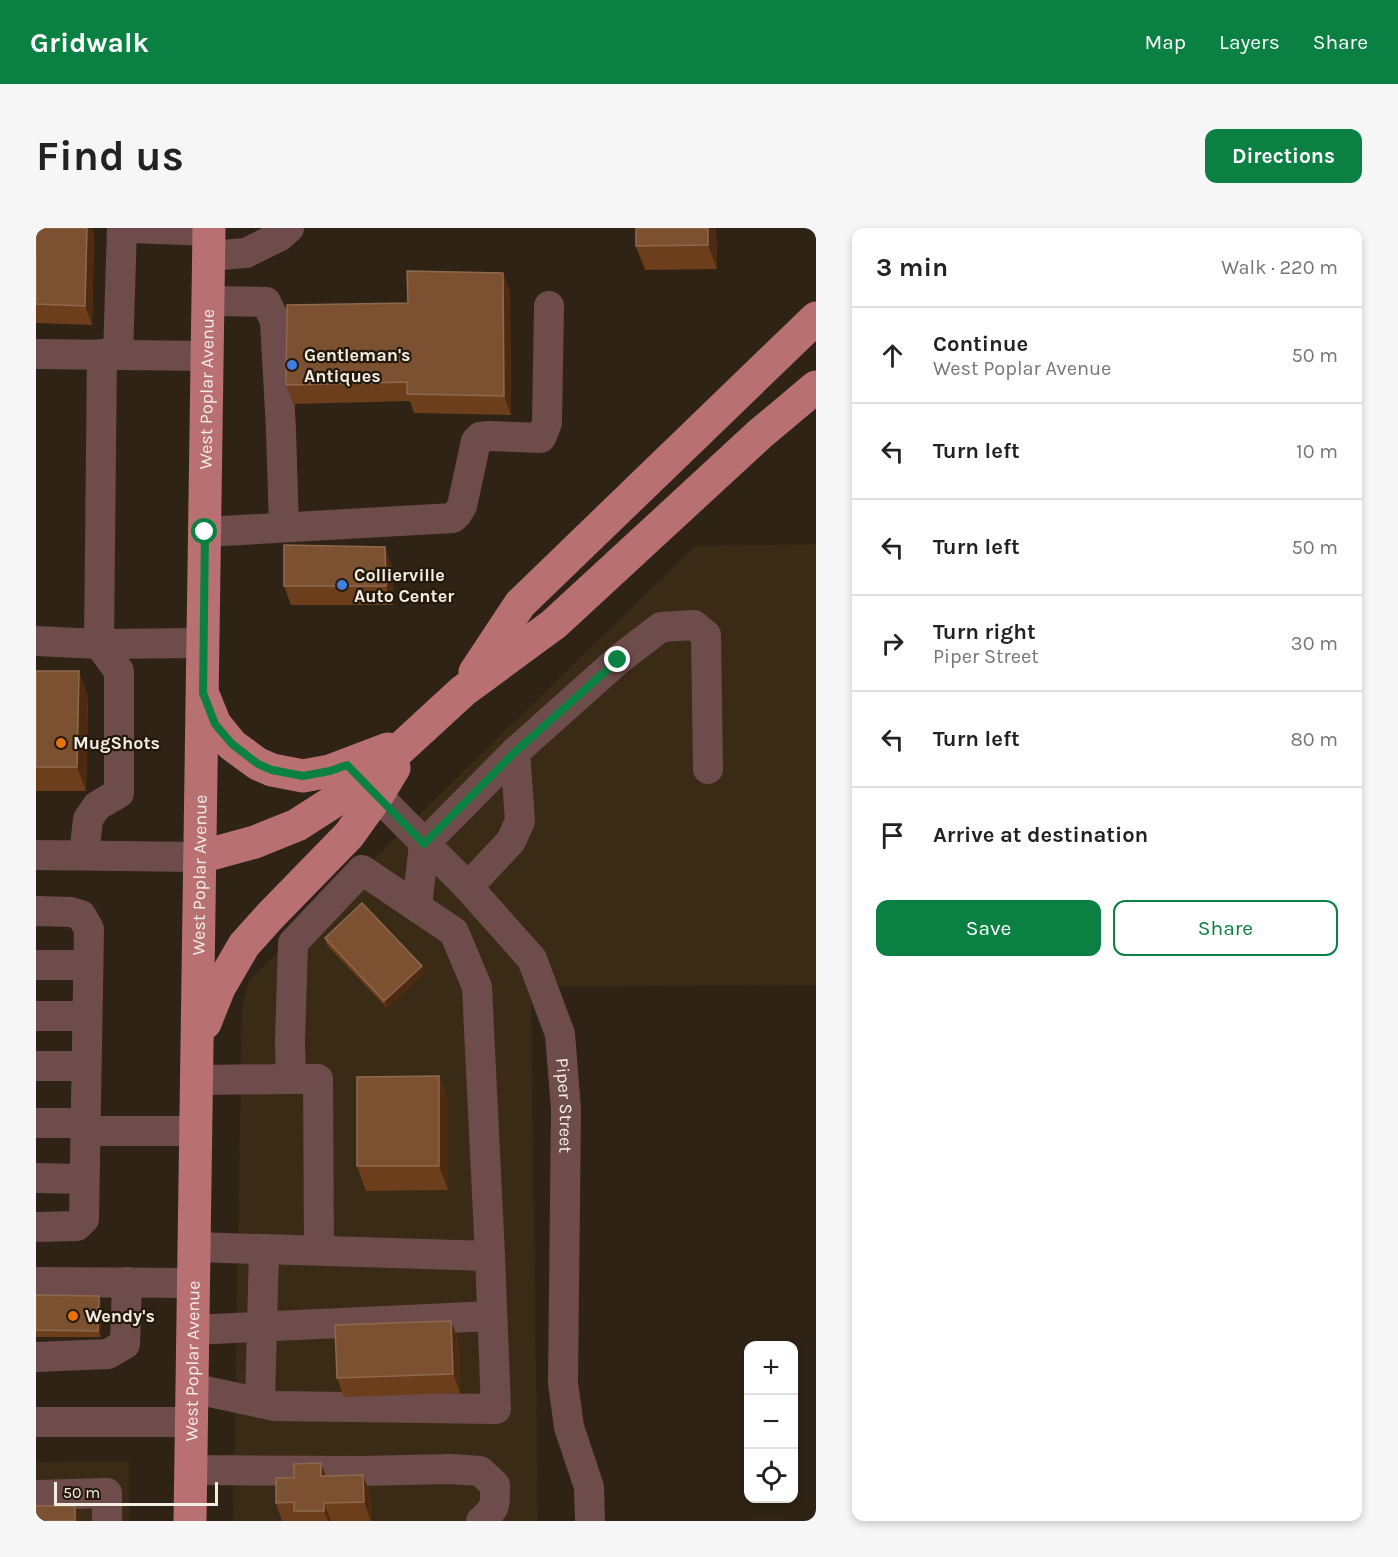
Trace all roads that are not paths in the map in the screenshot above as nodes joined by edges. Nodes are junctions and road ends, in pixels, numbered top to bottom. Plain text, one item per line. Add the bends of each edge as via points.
1 (122, 228) edge
2 (132, 228) edge
3 (288, 228) edge
4 (209, 238) edge
5 (208, 301) junction
6 (549, 306) dead end
7 (816, 318) edge
8 (36, 354) edge
9 (110, 355) junction
10 (208, 356) junction
11 (816, 387) edge
12 (284, 527) junction
13 (205, 532) junction
14 (36, 641) edge
15 (204, 643) junction
16 (99, 644) junction
17 (463, 691) junction
18 (203, 693) junction
19 (515, 752) junction
20 (708, 769) dead end
21 (363, 781) junction
22 (424, 844) junction
23 (36, 855) edge
24 (84, 855) junction
25 (200, 857) junction
26 (468, 887) junction
27 (417, 907) junction
28 (36, 911) edge
29 (36, 965) edge
30 (88, 965) junction
31 (36, 1016) edge
32 (87, 1016) junction
33 (197, 1042) junction
34 (36, 1066) edge
35 (86, 1066) junction
36 (291, 1079) junction
37 (197, 1080) junction
38 (36, 1123) edge
39 (85, 1127) junction
40 (196, 1131) junction
41 (36, 1178) edge
42 (84, 1179) junction
43 (36, 1227) edge
44 (194, 1246) junction
45 (264, 1249) junction
46 (319, 1250) junction
47 (490, 1256) junction
48 (36, 1282) edge
49 (127, 1282) junction
50 (193, 1283) junction
51 (492, 1316) junction
52 (262, 1327) junction
53 (192, 1330) junction
54 (36, 1358) edge
55 (191, 1388) junction
56 (260, 1403) junction
57 (36, 1422) edge
58 (190, 1422) junction
59 (190, 1470) junction
60 (36, 1495) edge
61 (107, 1521) edge
62 (190, 1521) edge
63 (481, 1521) edge
64 (590, 1521) edge

1 - 9 street
2 - 4 street
3 - 4 street via 246,253
4 - 5 main road, West Poplar Avenue
5 - 10 main road, West Poplar Avenue
5 - 12 street via 266,302 275,321
6 - 12 street via 547,423 541,438 480,437 462,506 453,518
7 - 17 main road via 520,604
8 - 9 street
9 - 10 street
9 - 16 street
10 - 13 main road, West Poplar Avenue
11 - 17 main road via 554,624
12 - 13 street
13 - 15 main road, West Poplar Avenue
14 - 16 street
15 - 16 street
15 - 18 main road, West Poplar Avenue
16 - 24 street via 119,671 119,793 97,807 87,819
17 - 21 main road
18 - 21 main road via 215,724 232,744 258,764 303,776 330,771
18 - 25 main road, West Poplar Avenue
19 - 20 street via 661,627 694,625 706,635
19 - 22 street
19 - 26 street via 520,821 511,841
21 - 22 street, Piper Street
21 - 25 main road via 297,825
21 - 33 main road via 349,835 244,945 219,988
22 - 26 street, Piper Street
22 - 27 street
23 - 24 street
24 - 25 street
25 - 33 main road, West Poplar Avenue
26 - 64 street, Piper Street via 532,959 560,1034 566,1109 563,1383 569,1427 589,1487
27 - 36 street via 362,870 292,943
27 - 47 street via 454,932 477,987
28 - 30 street via 81,915 89,929
29 - 30 street
30 - 32 street
31 - 32 street
32 - 35 street
33 - 37 main road, West Poplar Avenue
34 - 35 street
35 - 39 street
36 - 37 street
36 - 46 street via 318,1079
37 - 40 main road, West Poplar Avenue
38 - 39 street
39 - 40 street
39 - 42 street
40 - 44 main road, West Poplar Avenue
41 - 42 street
42 - 43 street via 84,1219 77,1226
44 - 45 street
44 - 50 main road, West Poplar Avenue
45 - 46 street
45 - 52 street
46 - 47 street
47 - 51 street
48 - 49 street
49 - 50 street
49 - 54 street via 125,1344 108,1354
50 - 53 main road, West Poplar Avenue
51 - 52 street
51 - 56 street via 496,1409
52 - 53 street
52 - 56 street
53 - 55 main road, West Poplar Avenue
55 - 56 street
55 - 58 main road, West Poplar Avenue
57 - 58 street
58 - 59 main road, West Poplar Avenue
59 - 62 main road, West Poplar Avenue
59 - 63 street via 480,1471 495,1485 493,1512
60 - 61 street via 107,1493

